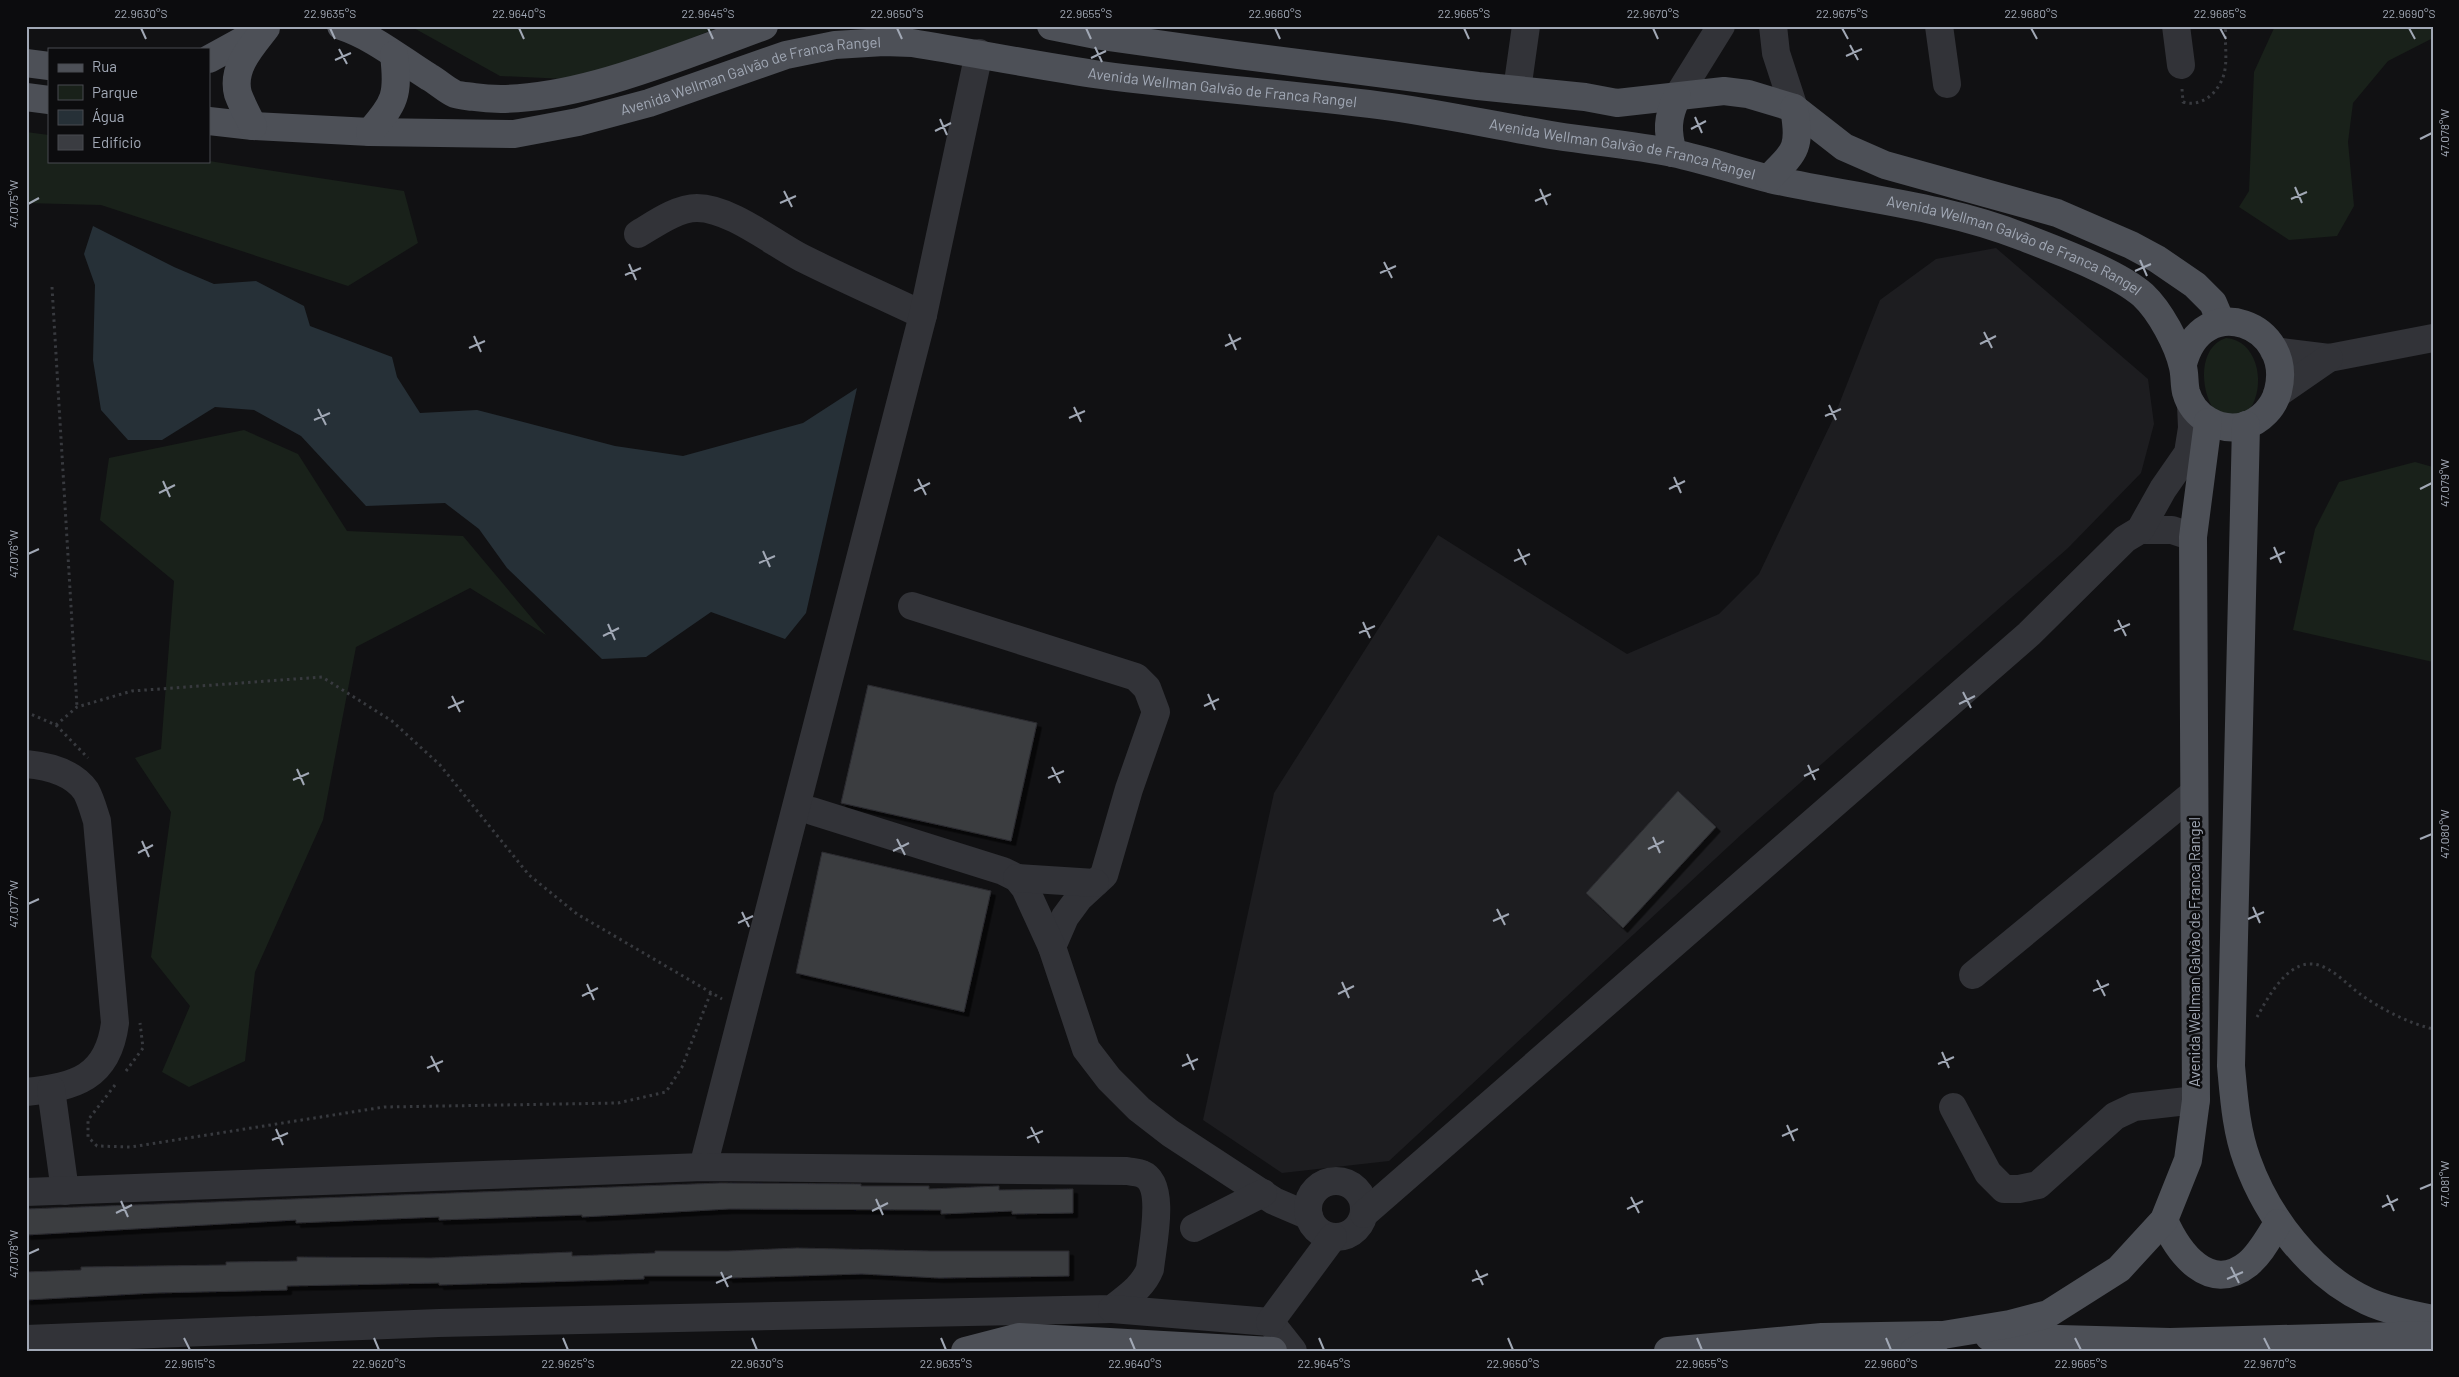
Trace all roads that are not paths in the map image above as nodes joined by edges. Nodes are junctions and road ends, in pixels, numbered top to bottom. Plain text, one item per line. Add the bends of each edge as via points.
1 (764, 26) edge
2 (1051, 26) edge
3 (1526, 26) edge
4 (1721, 26) edge
5 (1773, 26) edge
6 (1939, 26) edge
7 (2176, 26) edge
8 (270, 27) edge
9 (353, 28) edge
10 (979, 53) junction
11 (394, 55) junction
12 (210, 58) edge
13 (26, 63) edge
14 (2181, 65) road end
15 (48, 66) edge
16 (1947, 84) dead end
17 (1517, 90) junction
18 (26, 97) edge
19 (1677, 97) junction
20 (48, 100) edge
21 (1794, 108) junction
22 (210, 121) edge
23 (253, 126) junction
24 (370, 132) junction
25 (1673, 153) junction
26 (1769, 178) junction
27 (638, 234) dead end
28 (923, 315) junction
29 (2221, 322) junction
30 (2433, 338) edge
31 (2274, 351) junction
32 (2329, 358) junction
33 (2183, 364) junction
34 (2277, 394) junction
35 (2199, 413) junction
36 (2246, 425) junction
37 (2140, 530) junction
38 (2193, 537) junction
39 (912, 606) dead end
40 (26, 764) edge
41 (2194, 792) junction
42 (812, 811) dead end
43 (1017, 878) junction
44 (1095, 883) junction
45 (1052, 947) junction
46 (1973, 975) dead end
47 (39, 1091) edge
48 (2196, 1100) junction
49 (1953, 1107) dead end
50 (703, 1167) junction
51 (65, 1191) junction
52 (26, 1192) edge
53 (1263, 1193) junction
54 (1364, 1214) junction
55 (1309, 1216) junction
56 (2164, 1220) junction
57 (2278, 1223) junction
58 (1194, 1228) dead end
59 (1333, 1237) junction
60 (1112, 1309) junction
61 (1217, 1319) junction
62 (2433, 1319) edge
63 (1270, 1322) junction
64 (1943, 1335) junction
65 (2433, 1335) edge
66 (26, 1339) edge
67 (1053, 1345) edge
68 (1185, 1346) junction
69 (965, 1351) edge
70 (1273, 1351) edge
71 (1293, 1351) edge
72 (1668, 1351) edge
73 (1914, 1351) edge

1 - 11 main road via 640,71 570,90 512,98 455,94
2 - 17 main road via 1237,55
3 - 17 street
4 - 19 street
5 - 21 street via 1776,53
6 - 16 street
7 - 14 street
8 - 12 main road
8 - 23 main road via 240,64 237,78 238,93
9 - 11 main road
10 - 24 main road, Avenida Wellman Galvão de Franca Rangel via 912,43 835,46 786,55 649,102 578,122 514,134
10 - 25 main road, Avenida Wellman Galvão de Franca Rangel via 1100,74 1394,107
10 - 28 street
11 - 24 main road via 396,93
13 - 15 main road
17 - 19 main road via 1617,103
18 - 20 main road
19 - 21 main road via 1724,90
19 - 25 main road via 1668,124
21 - 26 main road via 1798,130 1794,151
21 - 29 main road via 1844,147 1885,164 2057,213 2131,244 2196,285 2213,303
22 - 23 main road, Avenida Wellman Galvão de Franca Rangel
23 - 24 main road, Avenida Wellman Galvão de Franca Rangel
25 - 26 main road, Avenida Wellman Galvão de Franca Rangel
26 - 33 main road, Avenida Wellman Galvão de Franca Rangel via 1960,216 2004,229 2114,276 2139,291 2158,309
27 - 28 street via 672,215 696,207 716,210 800,257
28 - 50 street
29 - 31 main road via 2253,327 2266,337
29 - 33 main road via 2195,337 2186,350
30 - 32 street
31 - 32 street
31 - 34 main road via 2280,378
32 - 34 street
33 - 35 main road via 2186,390
34 - 36 main road via 2270,408 2258,420
35 - 36 main road via 2228,427
35 - 37 street via 2192,428 2188,453
35 - 38 main road, Avenida Wellman Galvão de Franca Rangel
36 - 57 main road via 2231,1066 2235,1111 2247,1160
37 - 38 street via 2172,530
37 - 54 street via 2125,539 2019,643
38 - 41 main road, Avenida Wellman Galvão de Franca Rangel
39 - 44 street via 1136,677 1147,688 1156,712 1129,789 1110,862 1104,875
40 - 47 street via 66,774 86,791 97,821 116,1023 106,1058 92,1074 71,1084
41 - 46 street
41 - 48 main road, Avenida Wellman Galvão de Franca Rangel
42 - 43 street
43 - 44 street
43 - 45 street
44 - 45 street via 1065,917
45 - 53 street via 1086,1049 1109,1080 1139,1110 1170,1133
47 - 51 street
48 - 49 street via 2134,1108 2116,1116 2038,1184 2019,1189 2004,1189 1988,1173
48 - 56 main road, Avenida Wellman Galvão de Franca Rangel via 2188,1160
50 - 51 street
50 - 60 street via 1127,1171 1143,1174 1153,1184 1157,1199 1150,1269 1140,1286
51 - 52 street
53 - 55 street
53 - 58 street
54 - 55 street via 1361,1195 1353,1186 1335,1180 1325,1182 1311,1196
54 - 59 street via 1355,1231
55 - 59 street via 1323,1234
56 - 57 main road via 2184,1257 2198,1268 2216,1274 2232,1272 2247,1265
56 - 64 main road, Avenida Wellman Galvão de Franca Rangel via 2119,1269 2048,1314
57 - 62 main road via 2327,1276 2367,1301
59 - 63 street
60 - 61 street
60 - 66 street via 439,1323
61 - 63 street
61 - 68 street
63 - 71 street
64 - 65 main road via 2170,1342
64 - 72 main road via 1822,1337
64 - 73 main road
67 - 68 main road
67 - 69 main road via 1019,1337
68 - 70 main road

